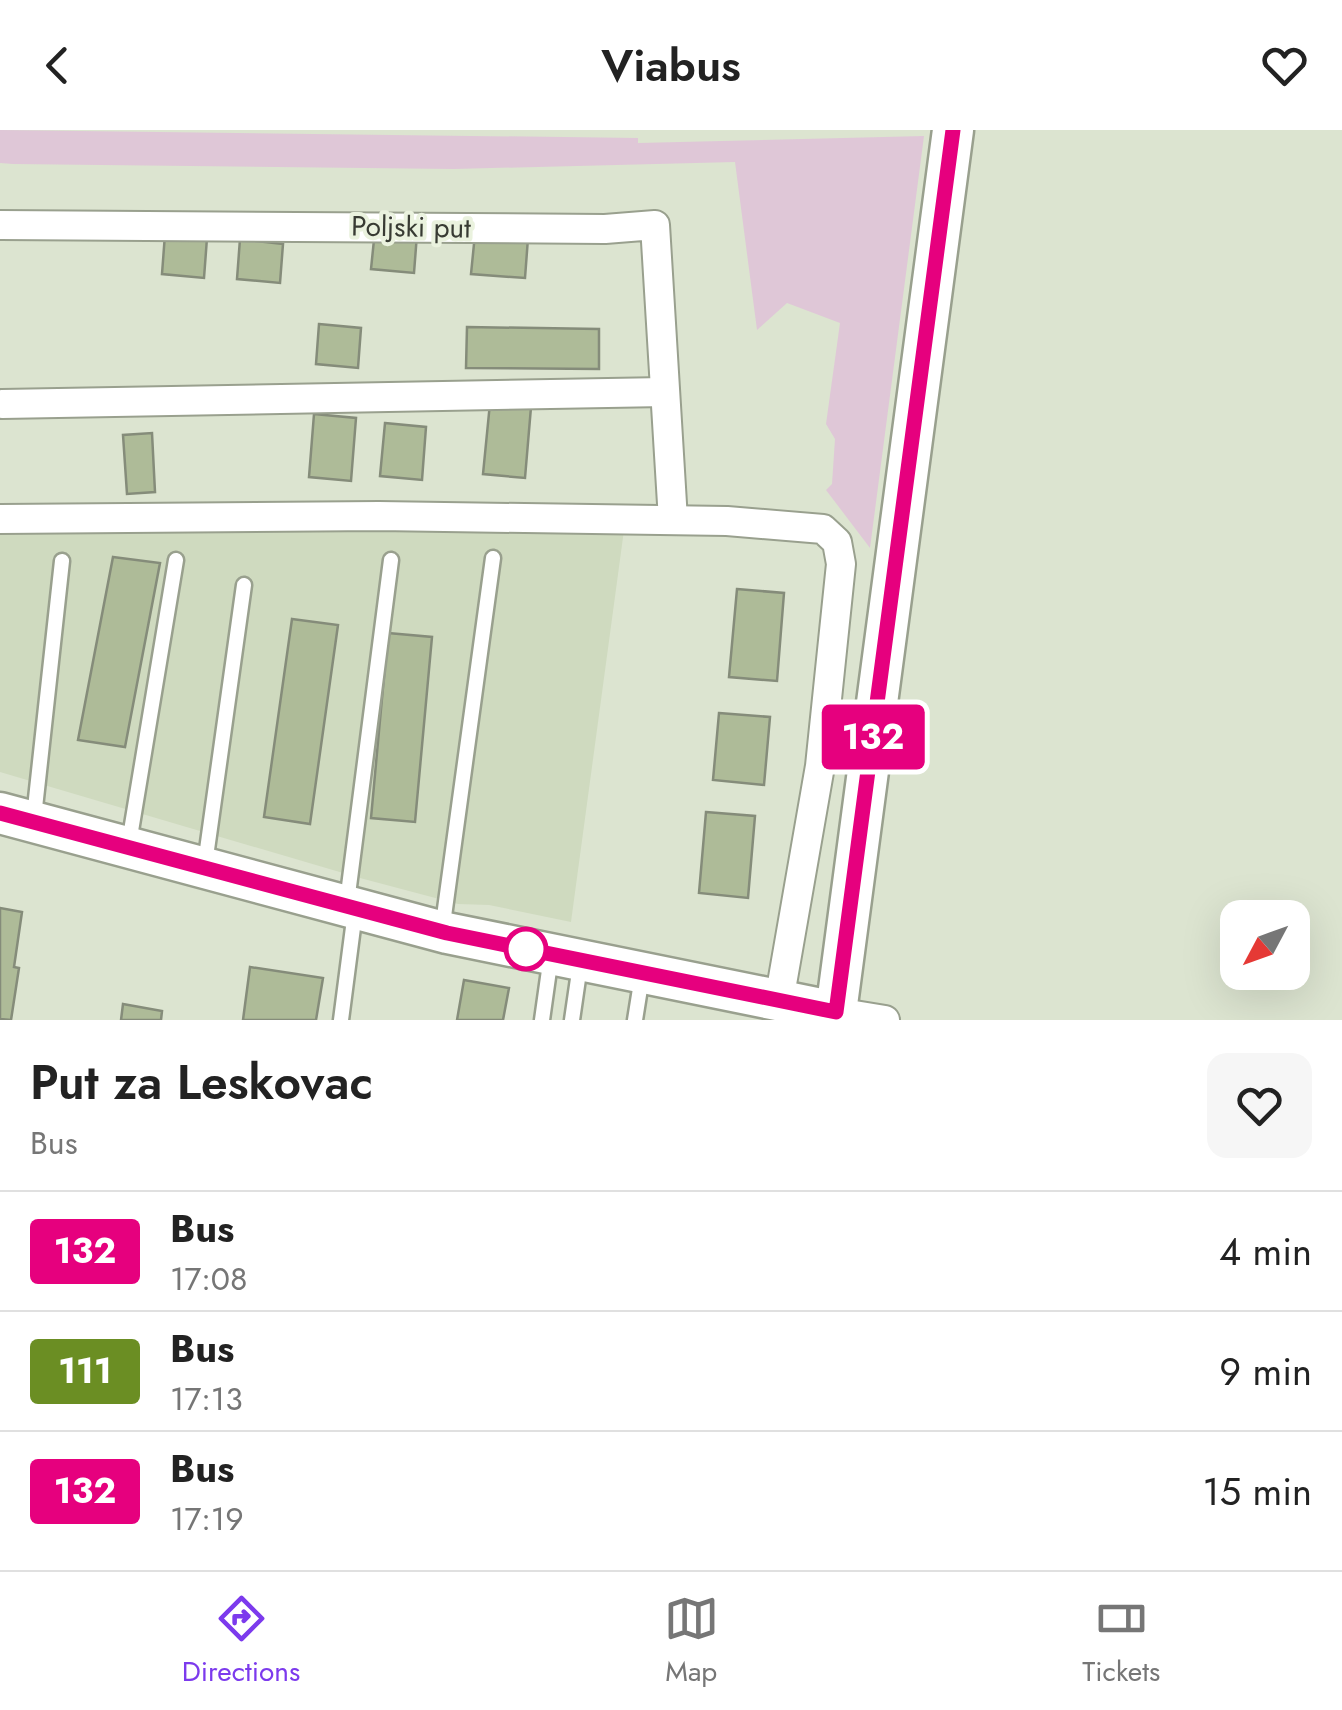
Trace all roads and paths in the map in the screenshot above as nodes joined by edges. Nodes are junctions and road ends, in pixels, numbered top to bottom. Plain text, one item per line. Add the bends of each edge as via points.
1 (952, 130) edge
2 (0, 225) edge
3 (665, 392) junction
4 (2, 404) edge
5 (0, 519) edge
6 (673, 520) junction
7 (493, 558) dead end
8 (176, 560) dead end
9 (391, 560) dead end
10 (62, 561) dead end
11 (244, 585) dead end
12 (17, 818) edge
13 (128, 848) junction
14 (204, 870) junction
15 (351, 908) junction
16 (442, 932) junction
17 (566, 957) junction
18 (642, 973) junction
19 (779, 1001) junction
20 (860, 1017) edge
21 (342, 1020) edge
22 (542, 1020) edge
23 (572, 1020) edge
24 (635, 1020) edge

1 - 20 main road
2 - 3 street, Poljski put via 654,224
3 - 4 street
3 - 6 street, Poljski put
5 - 6 street
6 - 19 street via 823,529 836,542 841,564 820,766
7 - 16 lane
8 - 13 lane
9 - 15 lane
10 - 12 lane
11 - 14 lane
12 - 13 main road
13 - 14 main road
14 - 15 main road
15 - 16 main road
15 - 21 lane
16 - 17 main road
17 - 18 main road
17 - 22 lane
17 - 23 lane
18 - 19 main road
18 - 24 lane
19 - 20 main road

